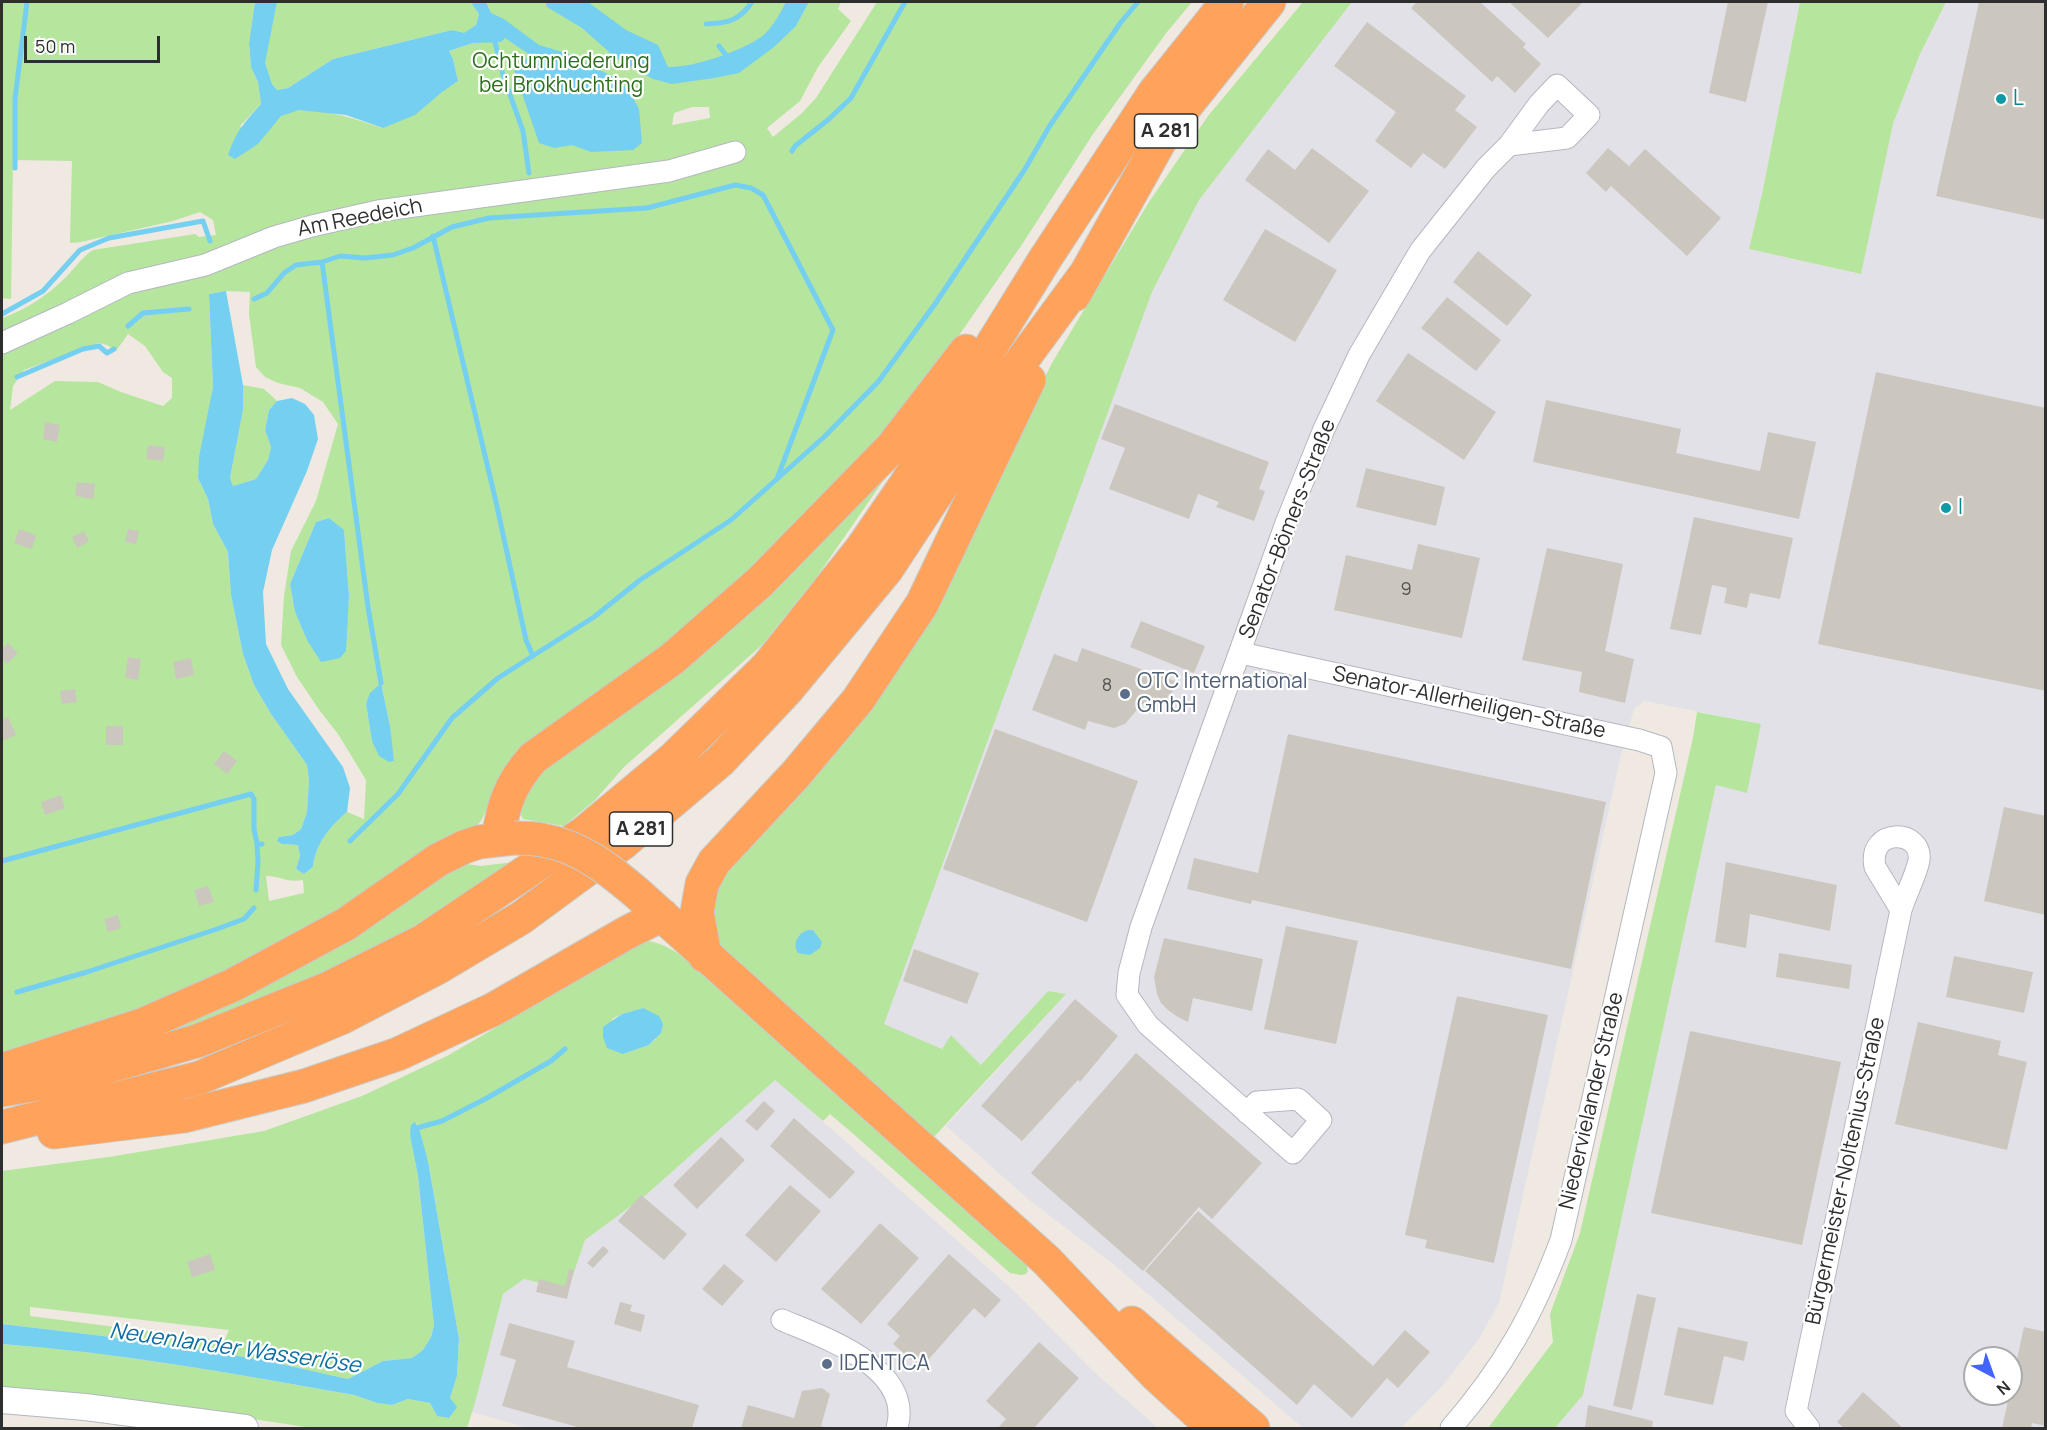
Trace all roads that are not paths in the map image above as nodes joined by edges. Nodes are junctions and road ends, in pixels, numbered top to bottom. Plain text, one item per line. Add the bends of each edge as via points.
1 (1227, 2) edge
2 (1269, 2) edge
3 (1509, 145) dead end
4 (735, 152) dead end
5 (1045, 259) junction
6 (1084, 276) junction
7 (2, 343) edge
8 (1241, 653) junction
9 (1661, 747) joint
10 (506, 838) junction
11 (1900, 910) dead end
12 (662, 915) junction
13 (705, 956) junction
14 (2, 1070) edge
15 (2, 1090) edge
16 (1247, 1113) dead end
17 (2, 1127) edge
18 (2, 1139) edge
19 (1046, 1260) junction
20 (782, 1320) dead end
21 (2, 1401) edge
22 (245, 1428) edge
23 (897, 1428) edge
24 (1214, 1428) edge
25 (1253, 1428) edge
26 (1450, 1428) edge
27 (1809, 1428) edge

1 - 5 highway, A 281 via 1154,93
2 - 6 highway, A 281 via 1165,132
3 - 8 street, Senator-Bömers-Straße via 1420,251 1359,355 1286,523
4 - 7 street, Am Reedeich via 669,171 378,211 312,226 205,265 128,283
5 - 10 highway via 967,350 892,447 760,582 672,659 533,758 510,790 501,820
5 - 15 highway, A 281 via 906,484 862,548 768,666 673,759 584,833 423,941 329,988 198,1041 61,1080
6 - 13 highway via 1022,394 922,604 858,700 714,862 702,884 697,912
6 - 17 highway, A 281 via 1004,385 887,569 786,691 720,760 623,843 521,918 341,1018 199,1078
8 - 9 street, Senator-Allerheiligen-Straße
8 - 16 street, Senator-Bömers-Straße via 1141,927 1129,973 1128,995 1148,1025
9 - 26 street, Niedervielander Straße via 1666,773 1561,1240 1523,1328 1480,1395
10 - 12 highway, bridge via 543,840 570,848 611,871
10 - 14 highway via 479,842 438,860 346,924 234,985 142,1026
11 - 27 street, Bürgermeister-Noltenius-Straße via 1796,1412
12 - 13 highway
12 - 18 highway via 483,1014 398,1054 304,1086 184,1116
13 - 19 highway
19 - 24 highway via 1156,1375
19 - 25 highway via 1142,1330
20 - 23 street via 846,1347 882,1375 898,1397
21 - 22 street via 85,1407

